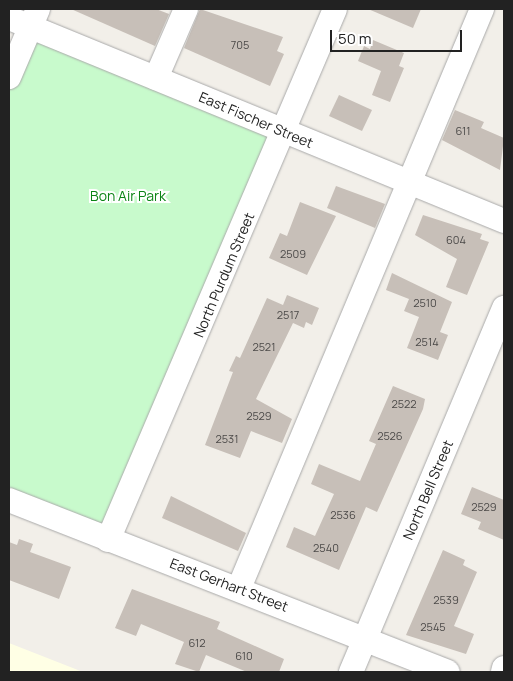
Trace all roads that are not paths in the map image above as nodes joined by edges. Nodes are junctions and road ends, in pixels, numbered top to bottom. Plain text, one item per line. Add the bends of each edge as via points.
1 (186, 9) edge
2 (335, 9) edge
3 (482, 9) edge
4 (26, 18) edge
5 (9, 77) edge
6 (156, 78) junction
7 (284, 132) junction
8 (409, 182) junction
9 (504, 221) edge
10 (504, 308) edge
11 (9, 500) edge
12 (108, 540) junction
13 (239, 588) junction
14 (366, 638) junction
15 (504, 668) edge
16 (351, 672) edge
17 (448, 672) edge
18 (503, 672) edge

1 - 6 street
2 - 7 street, North Purdum Street
3 - 8 street
4 - 5 street
4 - 6 street, East Fischer Street
6 - 7 street, East Fischer Street
7 - 8 street, East Fischer Street
7 - 12 street, North Purdum Street
8 - 9 street, East Fischer Street
8 - 13 street
10 - 14 street, North Bell Street
11 - 12 street, East Gerhart Street
12 - 13 street, East Gerhart Street
13 - 14 street, East Gerhart Street
14 - 16 street, North Bell Street
14 - 17 street, East Gerhart Street
15 - 18 street

